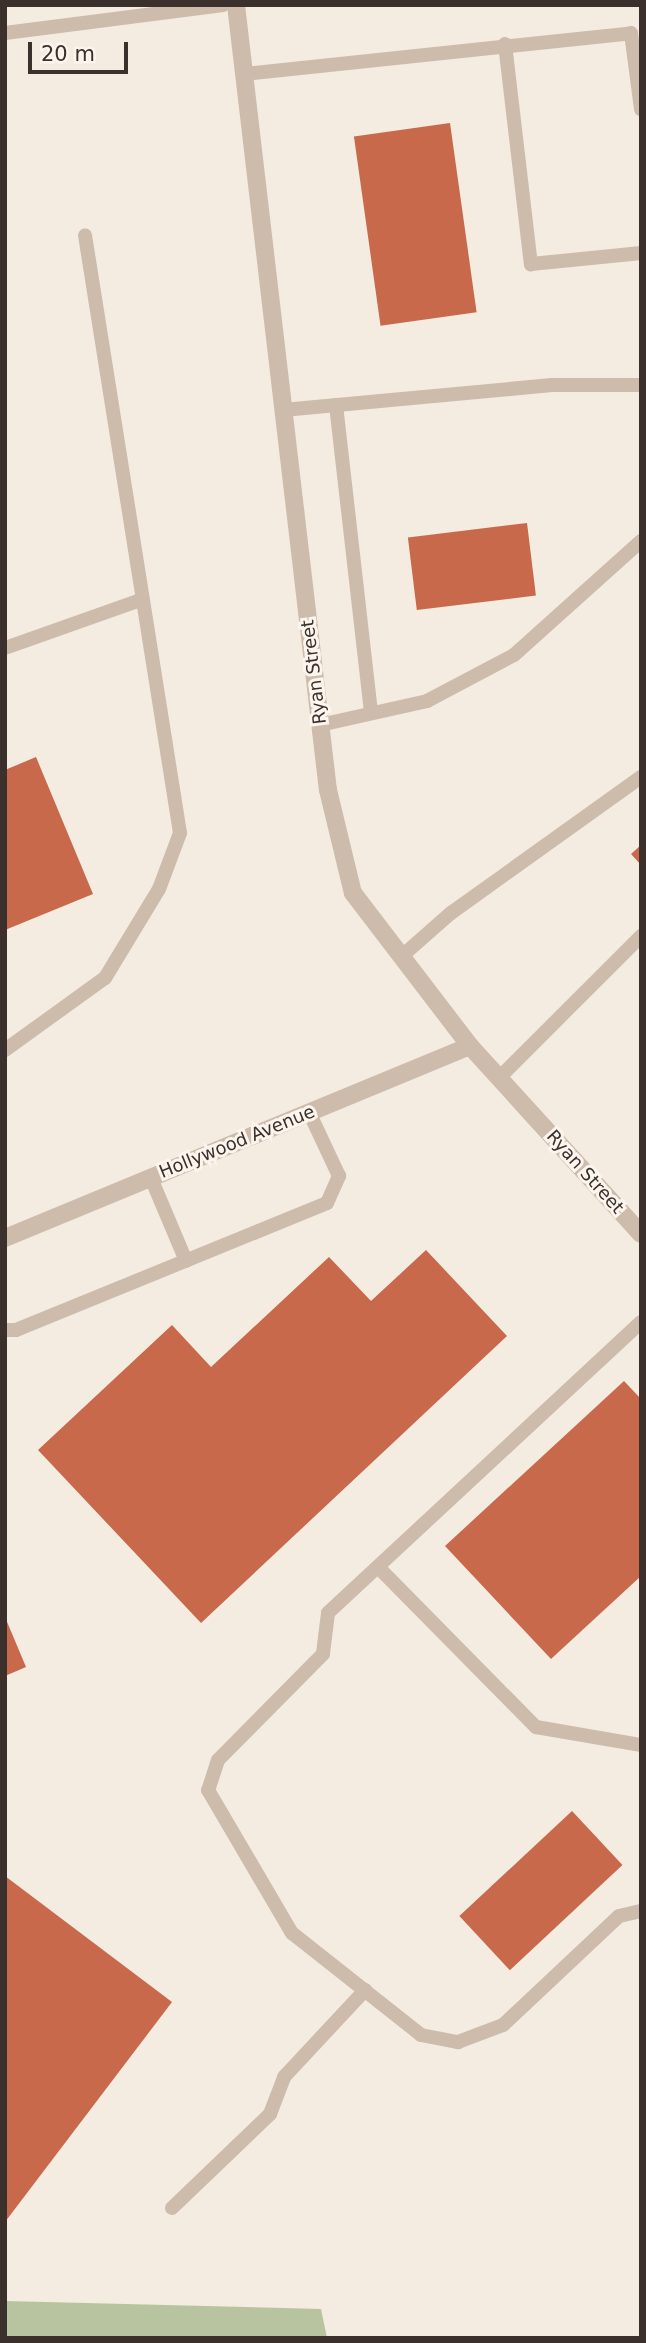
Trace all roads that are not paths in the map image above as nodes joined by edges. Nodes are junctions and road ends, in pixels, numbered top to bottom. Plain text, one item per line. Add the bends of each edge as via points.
1 (223, 5) edge
2 (236, 5) edge
3 (5, 33) edge
4 (505, 44) junction
5 (244, 74) junction
6 (641, 109) edge
7 (85, 235) dead end
8 (641, 253) edge
9 (641, 385) edge
10 (335, 405) junction
11 (283, 410) junction
12 (641, 541) edge
13 (143, 599) junction
14 (5, 648) edge
15 (371, 713) junction
16 (320, 725) junction
17 (641, 777) edge
18 (641, 936) edge
19 (402, 957) junction
20 (470, 1046) junction
21 (5, 1050) edge
22 (499, 1078) junction
23 (309, 1112) junction
24 (151, 1178) junction
25 (641, 1234) edge
26 (5, 1238) edge
27 (186, 1261) junction
28 (641, 1322) edge
29 (5, 1330) edge
30 (379, 1567) junction
31 (641, 1745) edge
32 (641, 1911) edge
33 (365, 1990) junction
34 (172, 2208) dead end

1 - 3 lane
2 - 5 street, Ryan Street
4 - 5 lane
4 - 6 lane via 631,33
4 - 8 lane via 531,264
5 - 11 street, Ryan Street
7 - 13 lane
9 - 10 lane via 552,385
10 - 11 lane
10 - 15 lane
11 - 16 street, Ryan Street
12 - 15 lane via 514,655 427,701
13 - 14 lane
13 - 21 lane via 180,833 159,889 105,978
15 - 16 lane
16 - 19 street, Ryan Street via 328,790 353,893
17 - 19 lane via 451,913
18 - 22 lane
19 - 20 street, Ryan Street
20 - 22 street, Ryan Street
20 - 23 street, Hollywood Avenue
22 - 25 street, Ryan Street
23 - 24 street, Hollywood Avenue
23 - 27 lane via 339,1176 327,1203
24 - 26 street, Hollywood Avenue
24 - 27 lane
27 - 29 lane via 16,1330
28 - 30 lane
30 - 31 lane via 536,1727
30 - 33 lane via 328,1613 323,1654 218,1760 208,1790 292,1933
32 - 33 lane via 619,1916 503,2025 458,2042 421,2035
33 - 34 lane via 284,2077 270,2115

